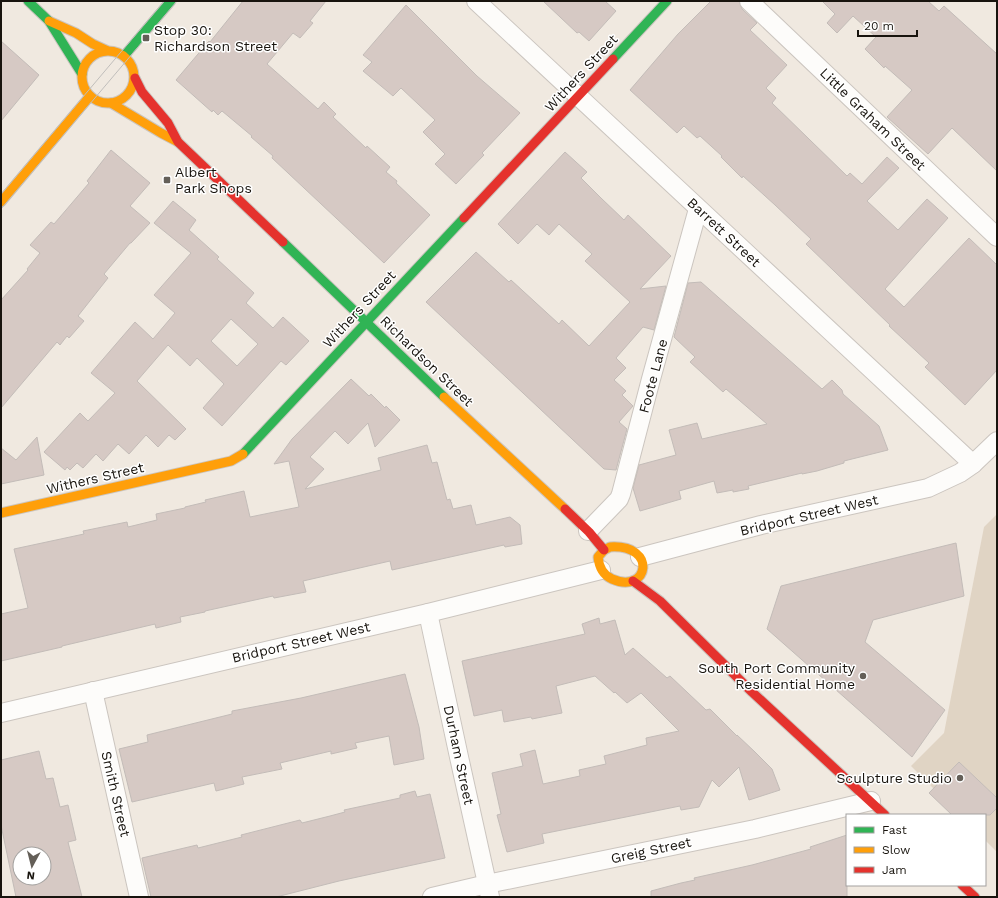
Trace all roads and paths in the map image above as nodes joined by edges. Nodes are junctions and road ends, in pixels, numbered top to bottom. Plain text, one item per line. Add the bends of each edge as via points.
1 (28, 1) edge
2 (171, 1) edge
3 (476, 1) edge
4 (667, 1) edge
5 (749, 1) edge
6 (49, 21) junction
7 (106, 50) junction
8 (124, 56) junction
9 (82, 74) junction
10 (135, 78) junction
11 (90, 96) junction
12 (578, 96) junction
13 (111, 103) junction
14 (178, 142) junction
15 (1, 202) edge
16 (698, 209) junction
17 (997, 237) edge
18 (366, 322) junction
19 (997, 441) edge
20 (973, 464) junction
21 (1, 513) edge
22 (588, 531) junction
23 (604, 550) junction
24 (640, 557) junction
25 (601, 570) junction
26 (633, 581) junction
27 (428, 613) junction
28 (93, 691) junction
29 (1, 713) edge
30 (870, 801) junction
31 (884, 814) edge
32 (963, 886) edge
33 (489, 891) edge
34 (139, 897) edge
35 (432, 897) edge
36 (975, 897) edge

1 - 6 street
2 - 8 street
3 - 12 street, Barrett Street
4 - 12 street, Withers Street
5 - 17 street, Little Graham Street
6 - 7 street
6 - 9 street
7 - 8 street
7 - 9 street via 96,53 84,64
8 - 10 street via 133,68
9 - 11 street via 84,87
10 - 13 street via 133,87 127,95
10 - 14 street, Richardson Street via 142,92 168,123
11 - 13 street via 98,101
11 - 15 street
12 - 16 street, Barrett Street
12 - 18 street, Withers Street
13 - 14 street, Richardson Street via 160,134
14 - 18 street, Richardson Street
16 - 20 street, Barrett Street
16 - 22 street, Foote Lane via 621,494
18 - 21 street, Withers Street via 236,459
18 - 22 street, Richardson Street
19 - 20 street, Bridport Street West
20 - 24 street, Bridport Street West via 928,488 761,525
22 - 23 street, Richardson Street
23 - 24 street via 628,548
23 - 25 street via 598,557
24 - 26 street via 644,567
25 - 26 street via 605,575 618,581
25 - 27 street, Bridport Street West
26 - 30 street via 660,601 752,692
27 - 28 street, Bridport Street West
27 - 33 street, Durham Street
28 - 29 street, Bridport Street West
28 - 34 street, Smith Street
30 - 31 street
30 - 33 street, Greig Street
32 - 36 street
33 - 35 street, Greig Street

